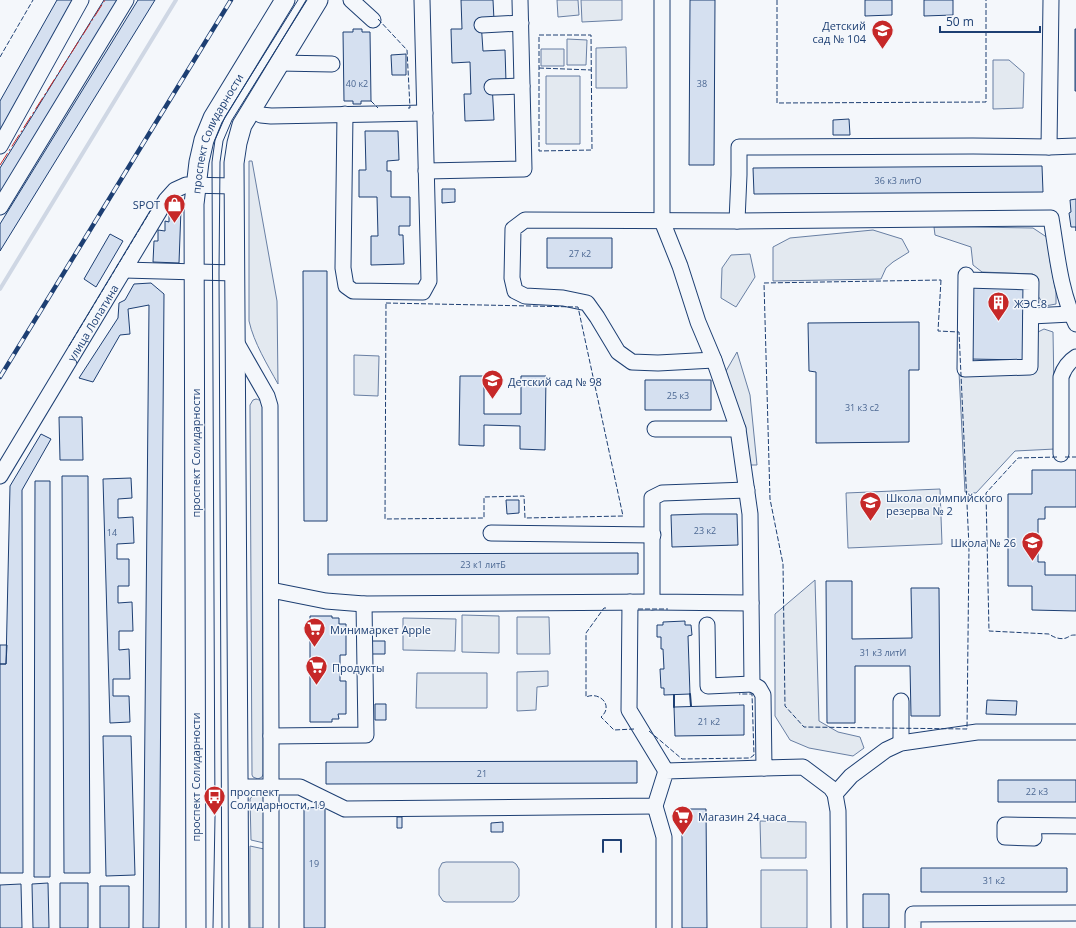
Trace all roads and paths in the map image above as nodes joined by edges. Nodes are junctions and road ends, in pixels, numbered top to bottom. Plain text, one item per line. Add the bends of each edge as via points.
1 (81, 0) edge
2 (126, 0) edge
3 (285, 0) edge
4 (318, 0) edge
5 (351, 0) edge
6 (422, 0) edge
7 (520, 0) edge
8 (662, 0) edge
9 (1052, 0) edge
10 (373, 20) dead end
11 (521, 24) junction
12 (482, 25) dead end
13 (279, 63) junction
14 (332, 64) dead end
15 (522, 86) junction
16 (492, 87) dead end
17 (251, 109) junction
18 (425, 113) junction
19 (345, 114) junction
20 (0, 146) edge
21 (1076, 146) edge
22 (1049, 147) junction
23 (426, 171) junction
24 (196, 185) junction
25 (234, 186) junction
26 (0, 207) edge
27 (737, 220) junction
28 (662, 221) junction
29 (124, 270) junction
30 (194, 272) junction
31 (235, 273) junction
32 (1031, 316) junction
33 (1074, 319) edge
34 (235, 339) junction
35 (1076, 357) edge
36 (714, 360) junction
37 (655, 429) dead end
38 (738, 429) junction
39 (1061, 454) dead end
40 (0, 476) edge
41 (747, 490) junction
42 (491, 533) dead end
43 (653, 535) junction
44 (271, 590) junction
45 (630, 602) junction
46 (652, 602) junction
47 (751, 603) junction
48 (364, 604) junction
49 (707, 625) dead end
50 (752, 684) junction
51 (901, 701) dead end
52 (1076, 732) edge
53 (271, 736) junction
54 (901, 743) junction
55 (764, 768) junction
56 (666, 771) junction
57 (272, 786) junction
58 (238, 787) junction
59 (836, 794) junction
60 (655, 806) junction
61 (1033, 826) dead end
62 (1076, 826) edge
63 (1076, 913) edge
64 (196, 928) edge
65 (239, 928) edge
66 (271, 928) edge
67 (664, 928) edge
68 (839, 928) edge
69 (913, 928) edge

1 - 20 street
2 - 26 street
3 - 24 main road, проспект Солидарности via 213,118 204,140
4 - 13 main road, проспект Солидарности
5 - 10 street
6 - 18 street
7 - 11 street
8 - 28 street
9 - 22 street
11 - 12 street
11 - 15 street
13 - 14 street
13 - 17 main road, проспект Солидарности
15 - 16 street
15 - 23 street via 524,169
17 - 19 street via 261,115 272,116
17 - 25 main road, проспект Солидарности via 236,143
18 - 19 street
18 - 23 street
19 - 23 street via 343,268 346,286 353,291 423,292 429,281
21 - 22 street
22 - 27 street via 739,147
24 - 25 street, улица Лопатина
24 - 29 street, улица Лопатина via 186,185 175,190 166,200
24 - 30 main road, проспект Солидарности
25 - 31 main road, проспект Солидарности
27 - 28 street
27 - 33 street via 1051,218 1060,272
28 - 36 street
28 - 36 street via 525,220 513,229 512,278 515,291 525,296 563,298 586,303 618,352 632,362
29 - 30 street
29 - 40 street, улица Лопатина
30 - 31 street
30 - 64 main road, проспект Солидарности
31 - 34 main road, проспект Солидарности
32 - 32 street via 1031,282 966,278 966,368 1030,367
32 - 33 street
34 - 44 street via 270,406
34 - 58 main road, проспект Солидарности
35 - 39 street via 1064,368 1061,377
36 - 38 street
37 - 38 street
38 - 41 street
41 - 43 street via 662,493 652,498
41 - 47 street via 750,514
42 - 43 street
43 - 46 street
44 - 48 street via 326,601
44 - 53 street
45 - 46 street
45 - 48 street
45 - 56 street via 629,710
46 - 47 street
47 - 50 street
48 - 53 street via 366,736
49 - 50 street via 708,686
50 - 55 street via 759,688 762,694
51 - 54 street
52 - 54 street via 977,732
53 - 57 street
54 - 59 street via 886,750 851,776
55 - 56 street
55 - 59 street via 803,767
56 - 60 street
57 - 58 street
57 - 60 street via 300,788 345,809
57 - 66 street
58 - 65 main road, проспект Солидарности
59 - 68 street
60 - 67 street via 664,837
61 - 62 street
63 - 69 street via 913,914

